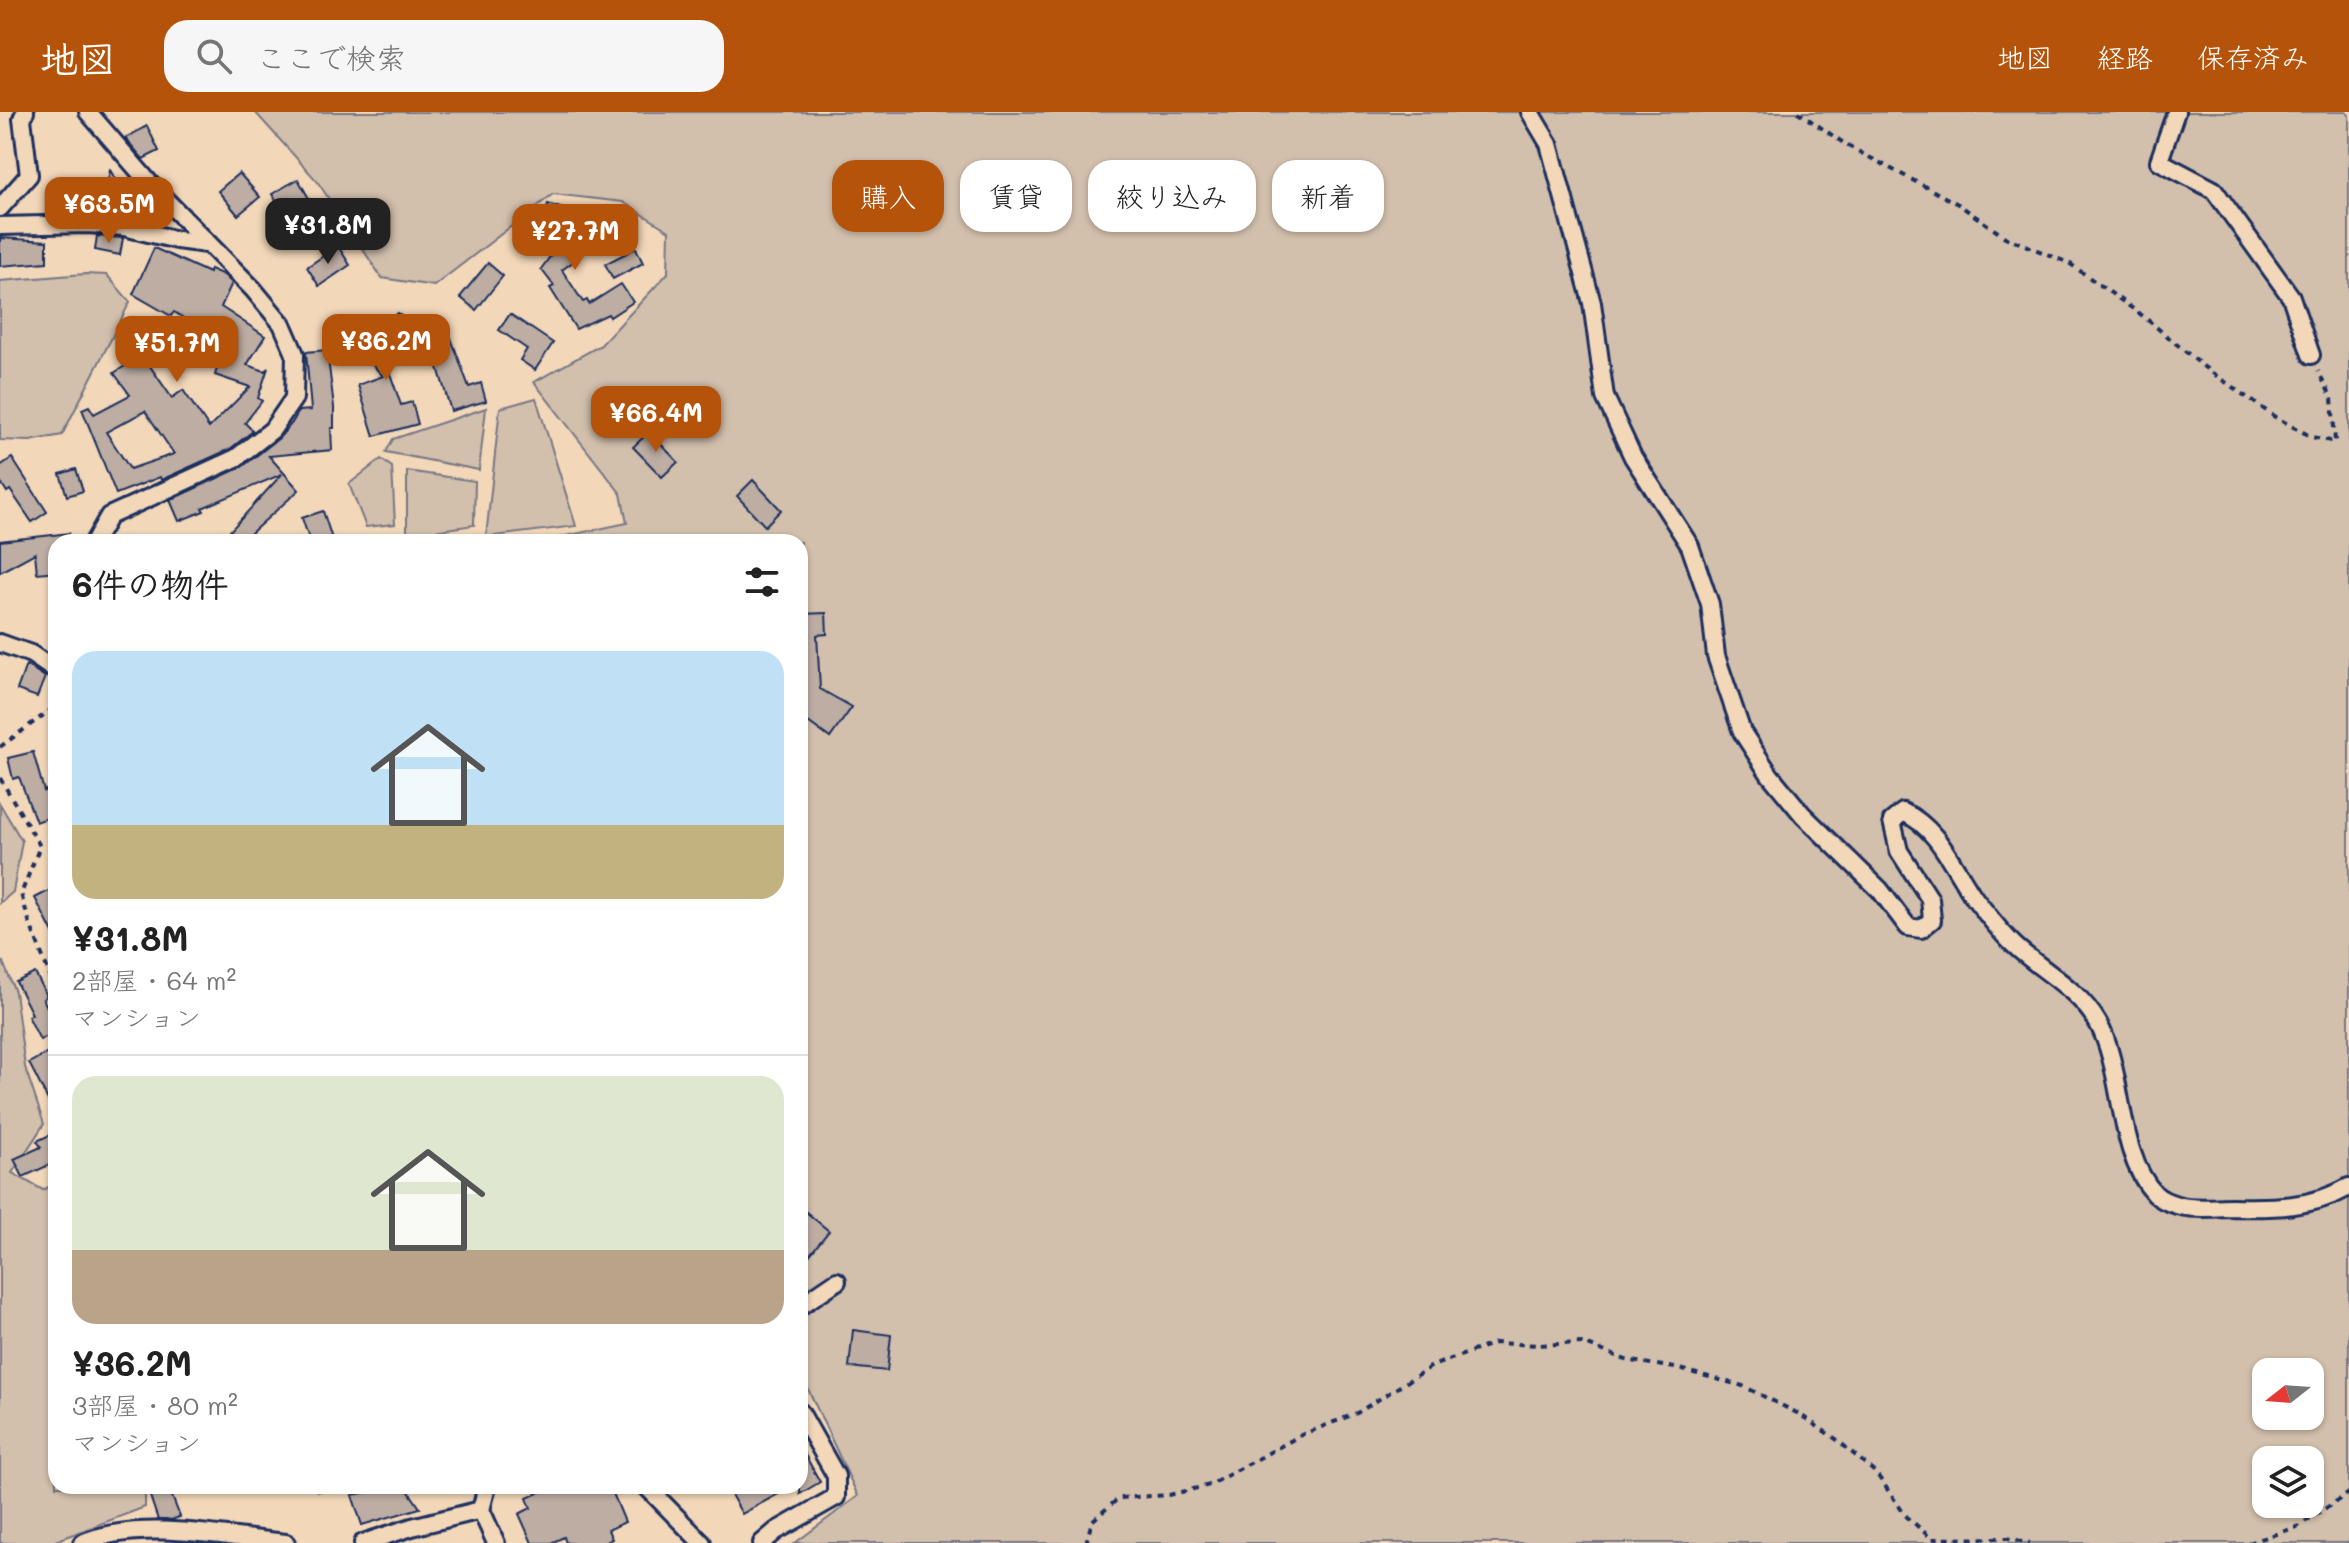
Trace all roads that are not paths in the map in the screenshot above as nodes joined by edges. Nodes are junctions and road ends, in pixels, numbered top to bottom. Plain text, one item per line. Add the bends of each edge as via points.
1 (25, 112) edge
2 (88, 112) edge
3 (1530, 112) edge
4 (2176, 112) edge
5 (0, 208) edge
6 (0, 226) edge
7 (207, 244) junction
8 (2311, 355) road end
9 (99, 534) edge
10 (0, 643) edge
11 (48, 666) edge
12 (2349, 1187) edge
13 (837, 1281) dead end
14 (808, 1301) edge
15 (808, 1426) edge
16 (485, 1494) edge
17 (654, 1494) edge
18 (481, 1510) junction
19 (162, 1537) edge
20 (82, 1543) edge
21 (286, 1543) edge
22 (363, 1543) edge
23 (496, 1543) edge
24 (702, 1543) edge
25 (762, 1543) edge

1 - 5 street via 29,175
2 - 7 street
3 - 12 street via 1549,144 1588,288 1605,397 1633,457 1690,546 1710,604 1716,656 1742,732 1770,775 1880,890 1908,927 1921,929 1932,920 1930,899 1899,851 1892,821 1903,812 1934,835 1976,900 2013,944 2073,991 2099,1025 2128,1137 2141,1173 2157,1196 2180,1206 2283,1208
4 - 8 street via 2159,161 2214,190 2291,297
6 - 7 street via 124,227
7 - 9 street via 282,324 295,354 294,398 272,430 236,458 109,516
10 - 11 street
13 - 14 street
15 - 25 street via 836,1476 836,1497
16 - 18 street
17 - 24 street
18 - 22 street
18 - 23 street
19 - 20 street via 101,1535
19 - 21 street

